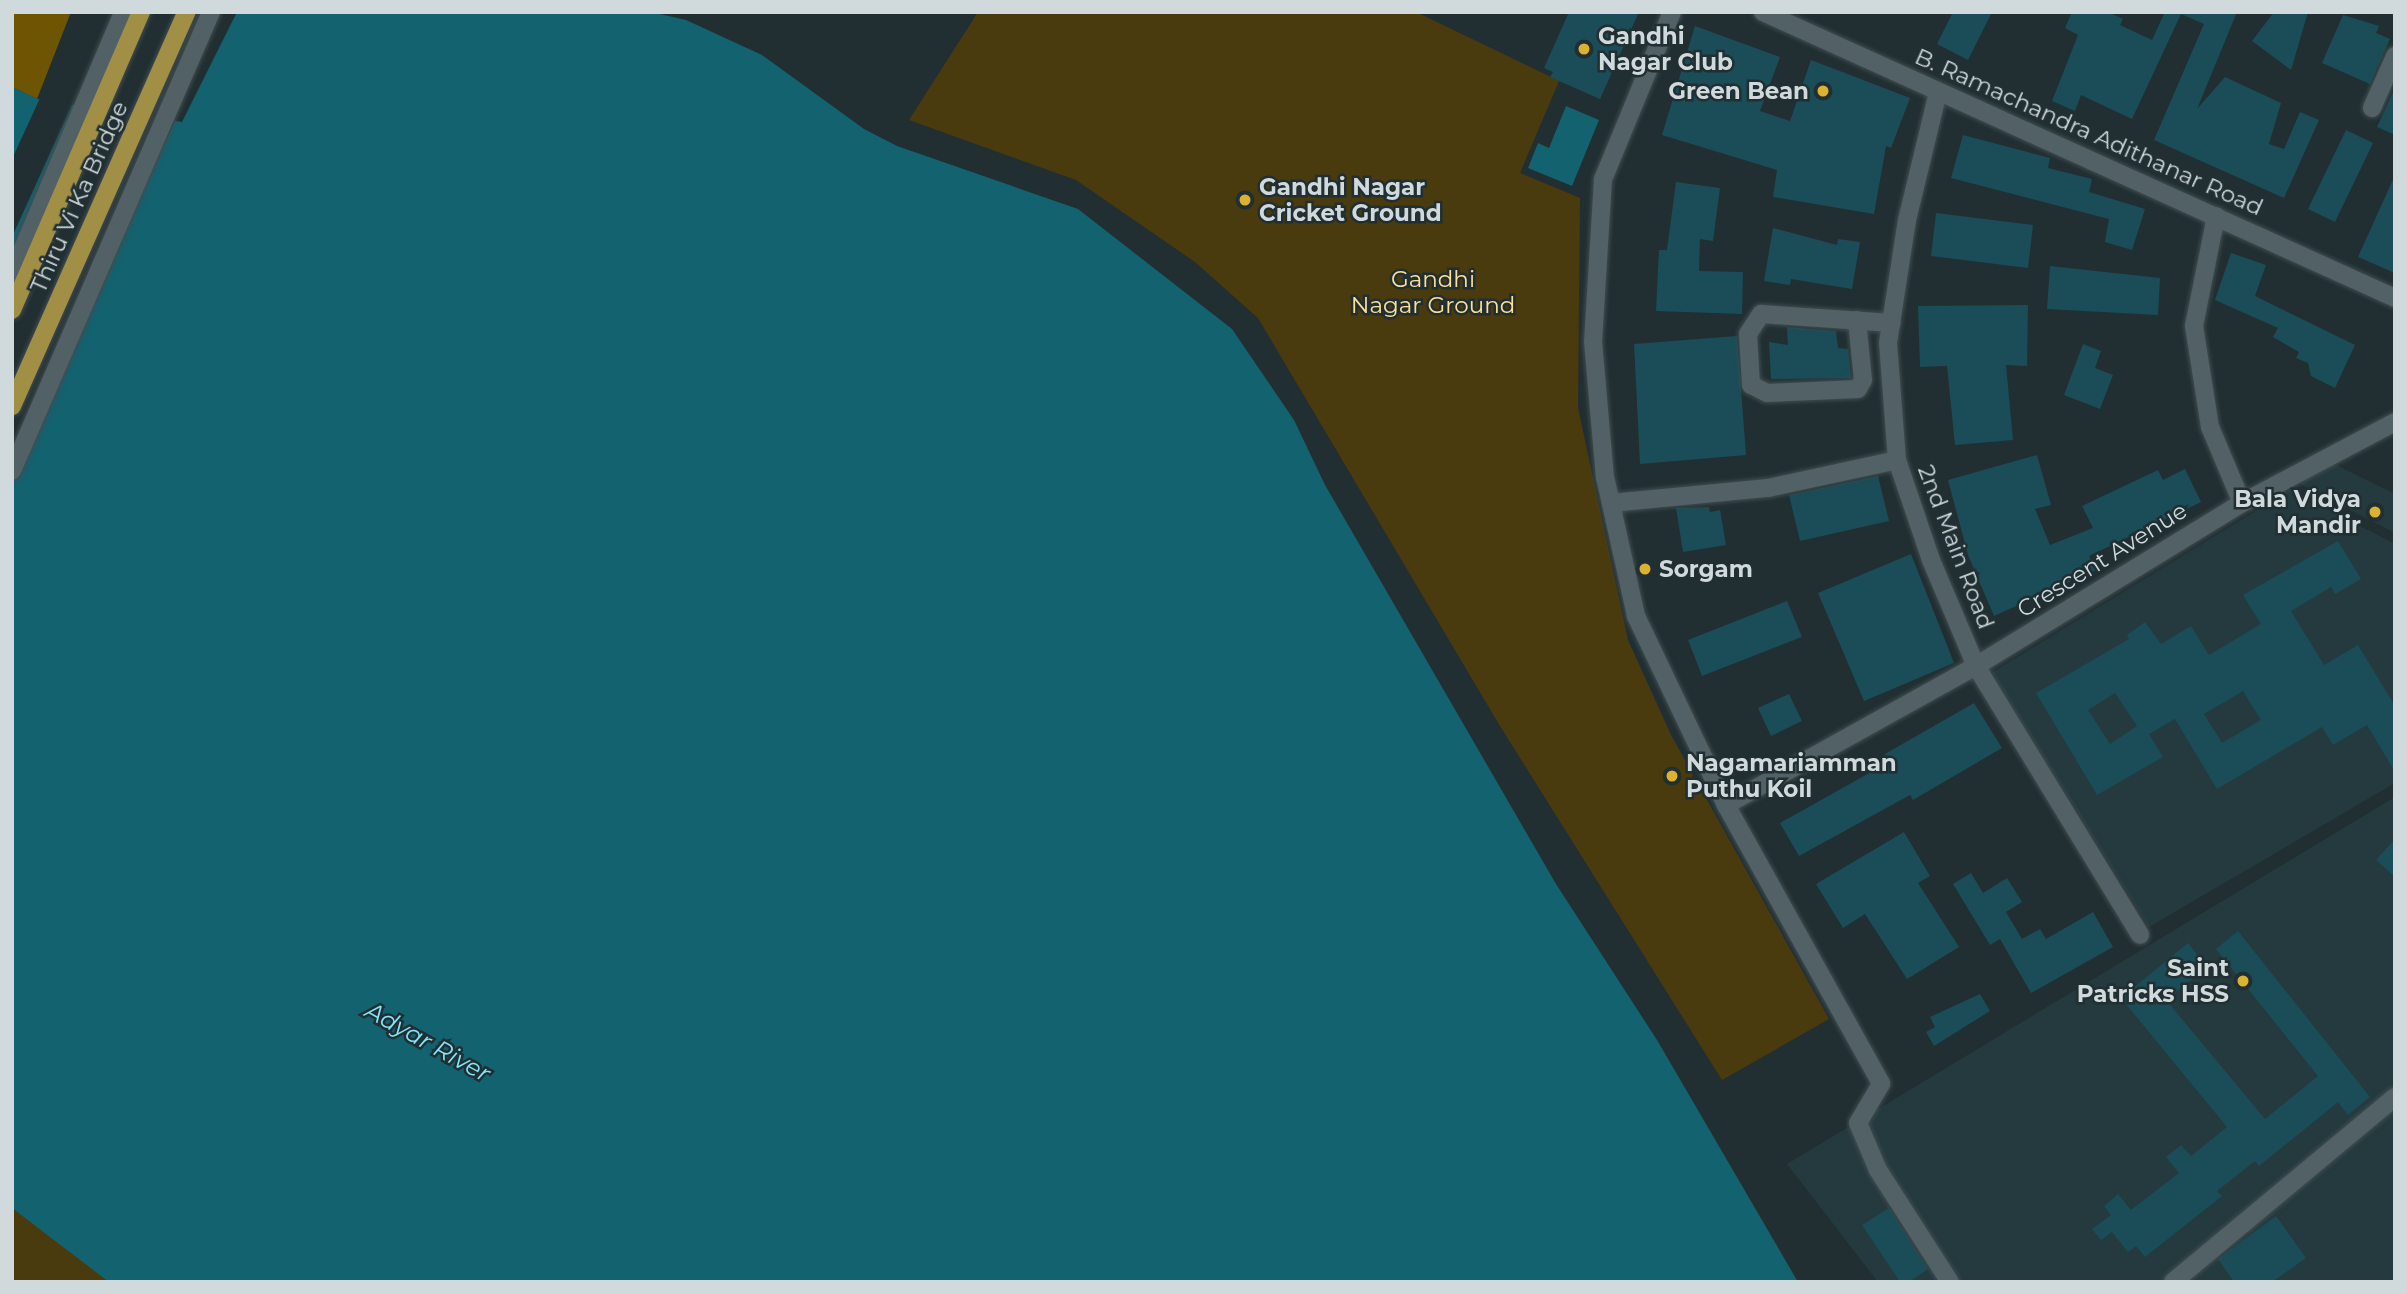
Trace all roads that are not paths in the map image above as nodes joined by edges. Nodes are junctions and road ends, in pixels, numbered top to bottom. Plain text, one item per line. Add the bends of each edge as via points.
1 (123, 12) edge
2 (141, 12) edge
3 (187, 12) edge
4 (211, 12) edge
5 (1672, 12) edge
6 (1763, 12) edge
7 (2395, 56) edge
8 (113, 65) junction
9 (1938, 92) junction
10 (2372, 108) dead end
11 (2216, 216) junction
12 (12, 274) edge
13 (2395, 298) edge
14 (12, 310) edge
15 (1857, 320) junction
16 (1892, 323) junction
17 (12, 406) edge
18 (2395, 422) edge
19 (1897, 460) junction
20 (12, 471) edge
21 (2242, 502) junction
22 (1611, 503) junction
23 (1976, 666) junction
24 (1726, 805) junction
25 (2140, 935) dead end
26 (2395, 1097) edge
27 (1950, 1282) edge
28 (2173, 1282) edge

1 - 8 street
2 - 8 main road, Thiru Vi Ka Bridge
3 - 17 main road, Thiru Vi Ka Bridge
4 - 20 street
5 - 22 street via 1603,179 1593,341
6 - 9 street, B. Ramachandra Adithanar Road
7 - 10 street
8 - 12 street
8 - 14 main road, Thiru Vi Ka Bridge
9 - 11 street, B. Ramachandra Adithanar Road
9 - 16 street, 2nd Main Road via 1907,220
11 - 13 street, B. Ramachandra Adithanar Road
11 - 21 street via 2194,326 2210,427
15 - 15 street via 1761,314 1754,318 1748,334 1751,385 1767,393 1858,389 1863,380
15 - 16 street
16 - 19 street, 2nd Main Road
18 - 21 street, Crescent Avenue
19 - 22 street via 1768,488
19 - 23 street, 2nd Main Road via 1931,560
21 - 23 street, Crescent Avenue
22 - 24 street via 1636,616
23 - 24 street, Crescent Avenue
23 - 25 street, 2nd Main Road
24 - 27 street via 1881,1084 1858,1123 1878,1170
26 - 28 street

